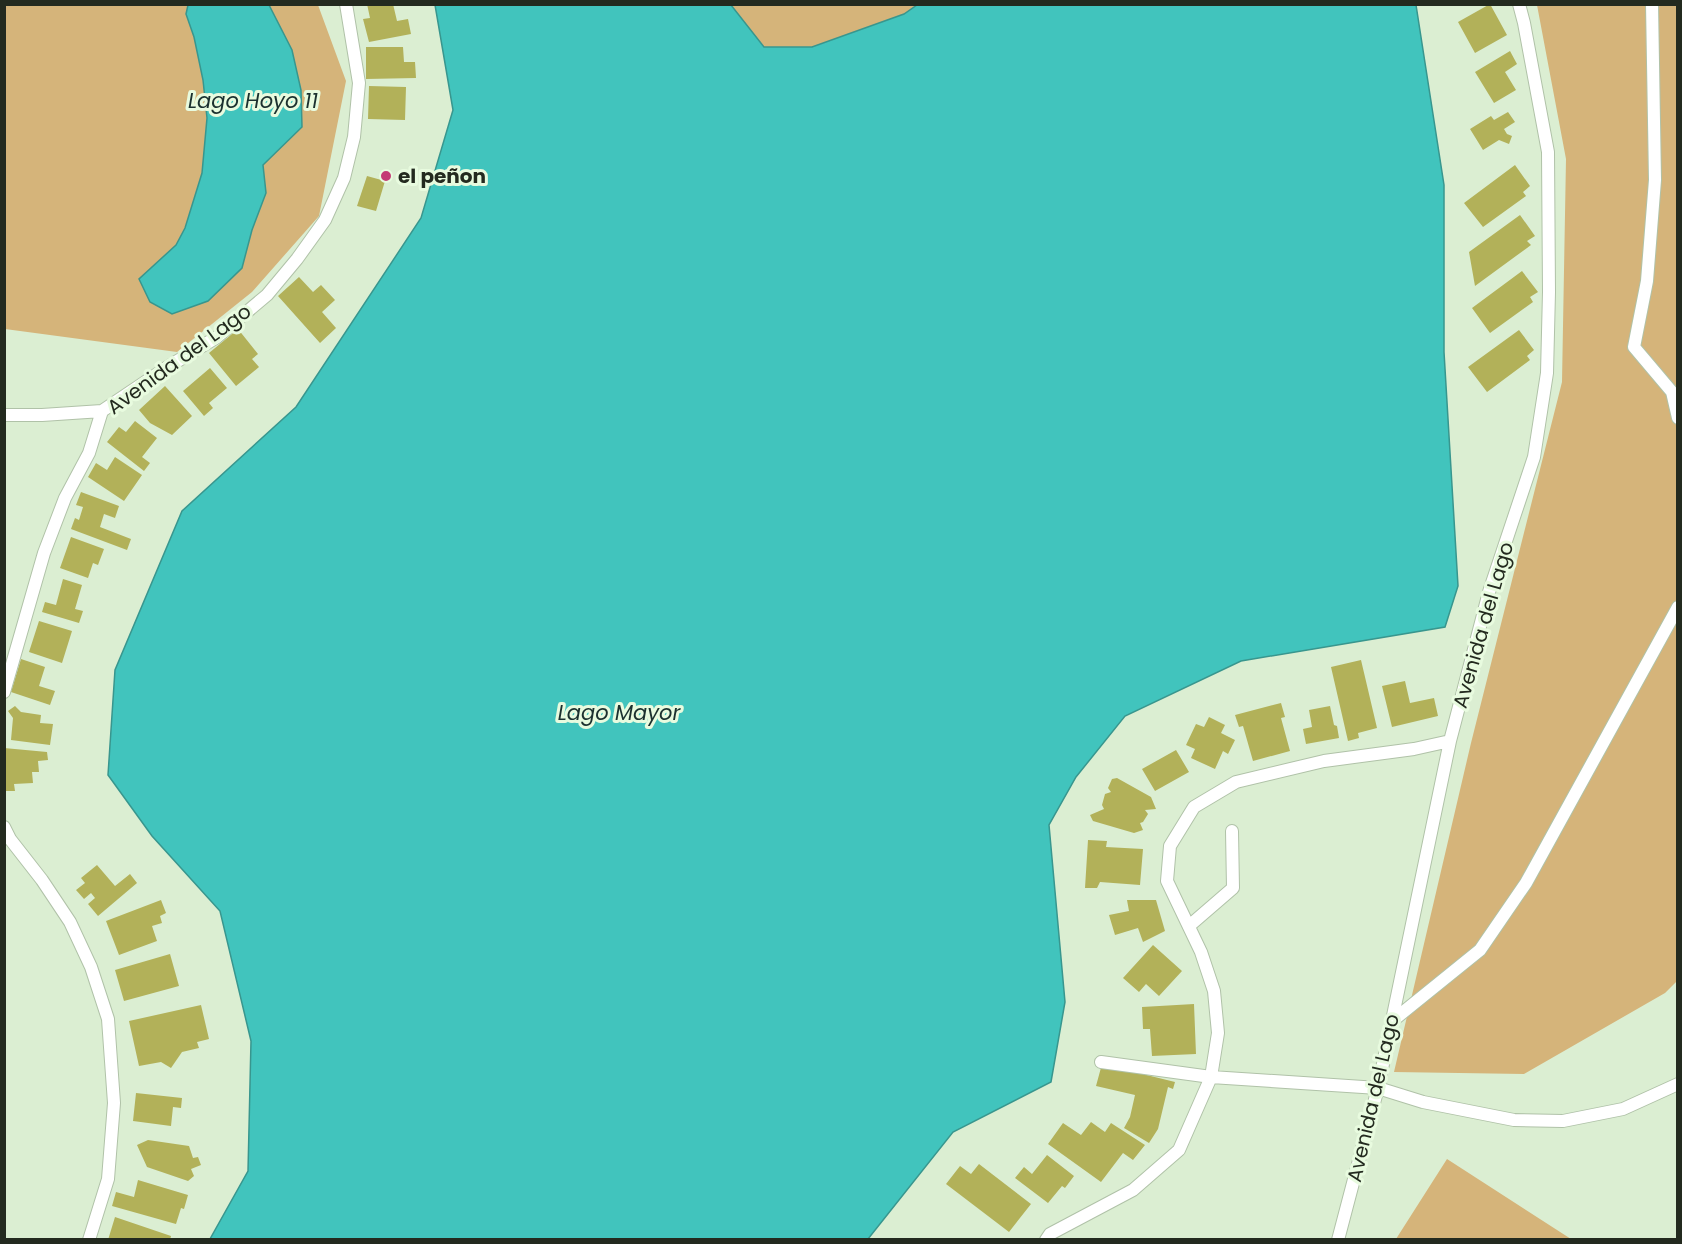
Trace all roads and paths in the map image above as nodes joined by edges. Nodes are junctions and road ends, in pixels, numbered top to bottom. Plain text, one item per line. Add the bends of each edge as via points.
1 (346, 4) edge
2 (1519, 4) edge
3 (1652, 4) edge
4 (102, 411) junction
5 (4, 415) edge
6 (1677, 418) edge
7 (1677, 607) edge
8 (4, 692) edge
9 (1450, 741) junction
10 (4, 826) edge
11 (1232, 831) dead end
12 (1189, 926) junction
13 (1392, 1022) junction
14 (1101, 1062) dead end
15 (1211, 1077) junction
16 (1677, 1084) edge
17 (1378, 1088) junction
18 (88, 1239) edge
19 (1046, 1239) edge
20 (1338, 1239) edge

1 - 4 street, Avenida del Lago via 359,83 354,137 344,178 325,220 267,295 217,337
2 - 9 street, Avenida del Lago via 1548,152 1547,374 1534,457 1489,592
3 - 6 street via 1654,180 1647,281 1634,347 1672,392
4 - 5 street
4 - 8 street, Avenida del Lago via 89,453 65,498 44,554
7 - 13 street via 1513,902 1480,950
9 - 12 street via 1323,761 1236,782 1194,807 1170,846 1167,880
9 - 13 street, Avenida del Lago
10 - 18 street via 70,922 92,967 108,1019 114,1103 108,1179
11 - 12 street via 1233,888
12 - 15 street via 1214,991 1218,1033
13 - 17 street, Avenida del Lago
14 - 15 street
15 - 17 street
15 - 19 street via 1179,1150 1133,1190
16 - 17 street via 1623,1108 1563,1121 1514,1120 1423,1102
17 - 20 street, Avenida del Lago

